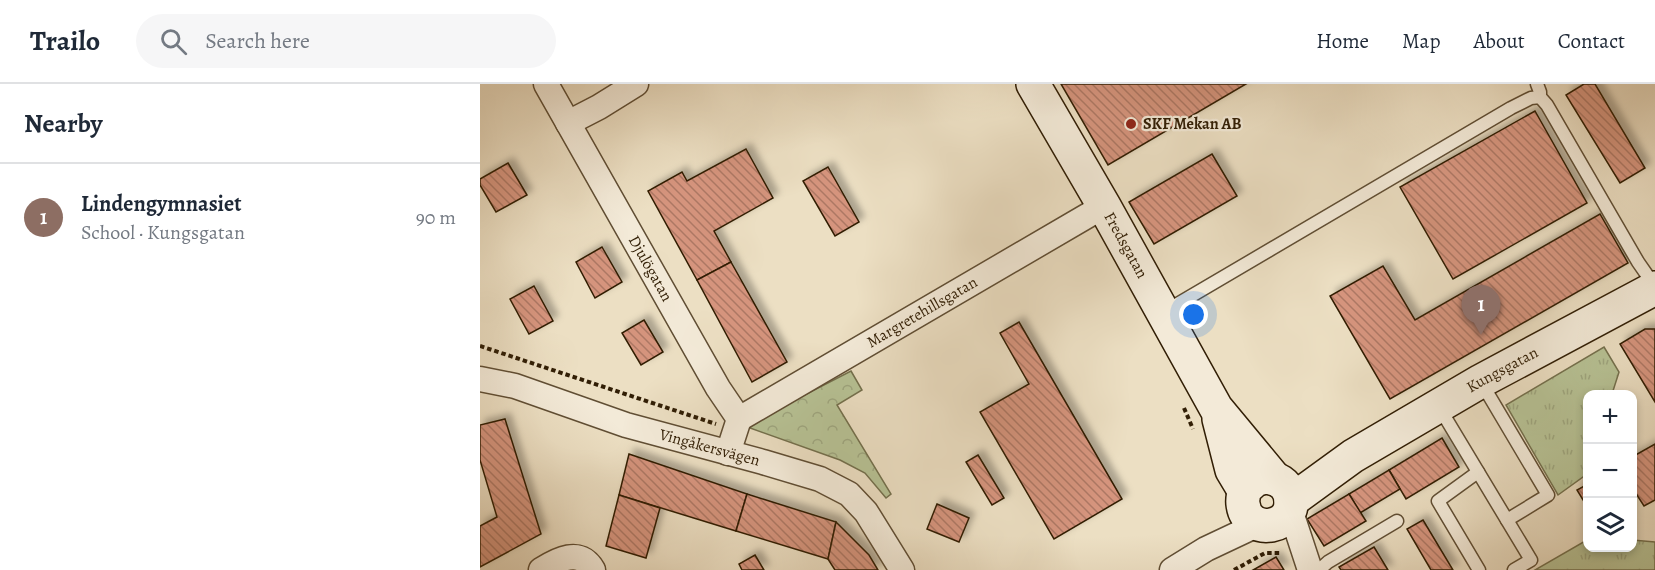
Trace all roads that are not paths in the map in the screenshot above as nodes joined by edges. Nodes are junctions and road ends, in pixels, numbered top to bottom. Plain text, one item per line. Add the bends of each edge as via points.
1 (546, 84) edge
2 (636, 84) edge
3 (1034, 84) edge
4 (1537, 84) edge
5 (1540, 97) junction
6 (568, 123) junction
7 (1104, 206) junction
8 (1655, 287) edge
9 (1164, 312) junction
10 (480, 379) edge
11 (1480, 381) junction
12 (1438, 406) junction
13 (739, 419) junction
14 (728, 453) junction
15 (1478, 472) junction
16 (1271, 507) junction
17 (1508, 520) junction
18 (1397, 521) dead end
19 (585, 563) edge
20 (541, 570) edge
21 (902, 570) edge
22 (1172, 570) edge
23 (1309, 570) edge
24 (1318, 570) edge
25 (1479, 570) edge
26 (1514, 570) edge

1 - 6 street, Djulögatan
2 - 6 street
3 - 7 street, Fredsgatan
4 - 5 lane
5 - 8 lane
5 - 9 lane via 1511,108
6 - 13 street, Djulögatan
7 - 9 street, Fredsgatan
7 - 13 street, Margretehillsgatan
8 - 11 street, Kungsgatan
9 - 16 street, Fredsgatan via 1216,408 1232,470
10 - 14 street, Vingåkersvägen via 515,386 626,425
11 - 12 street, Kungsgatan
11 - 17 lane via 1548,495
12 - 15 lane
12 - 16 street, Kungsgatan
13 - 14 street
14 - 21 street, Vingåkersvägen via 820,479 849,494 866,512
15 - 17 lane
15 - 25 lane via 1438,501
16 - 22 street, Kungsgatan
16 - 23 street, Fredsgatan
17 - 26 lane via 1531,560
18 - 24 lane
19 - 20 street via 560,558

